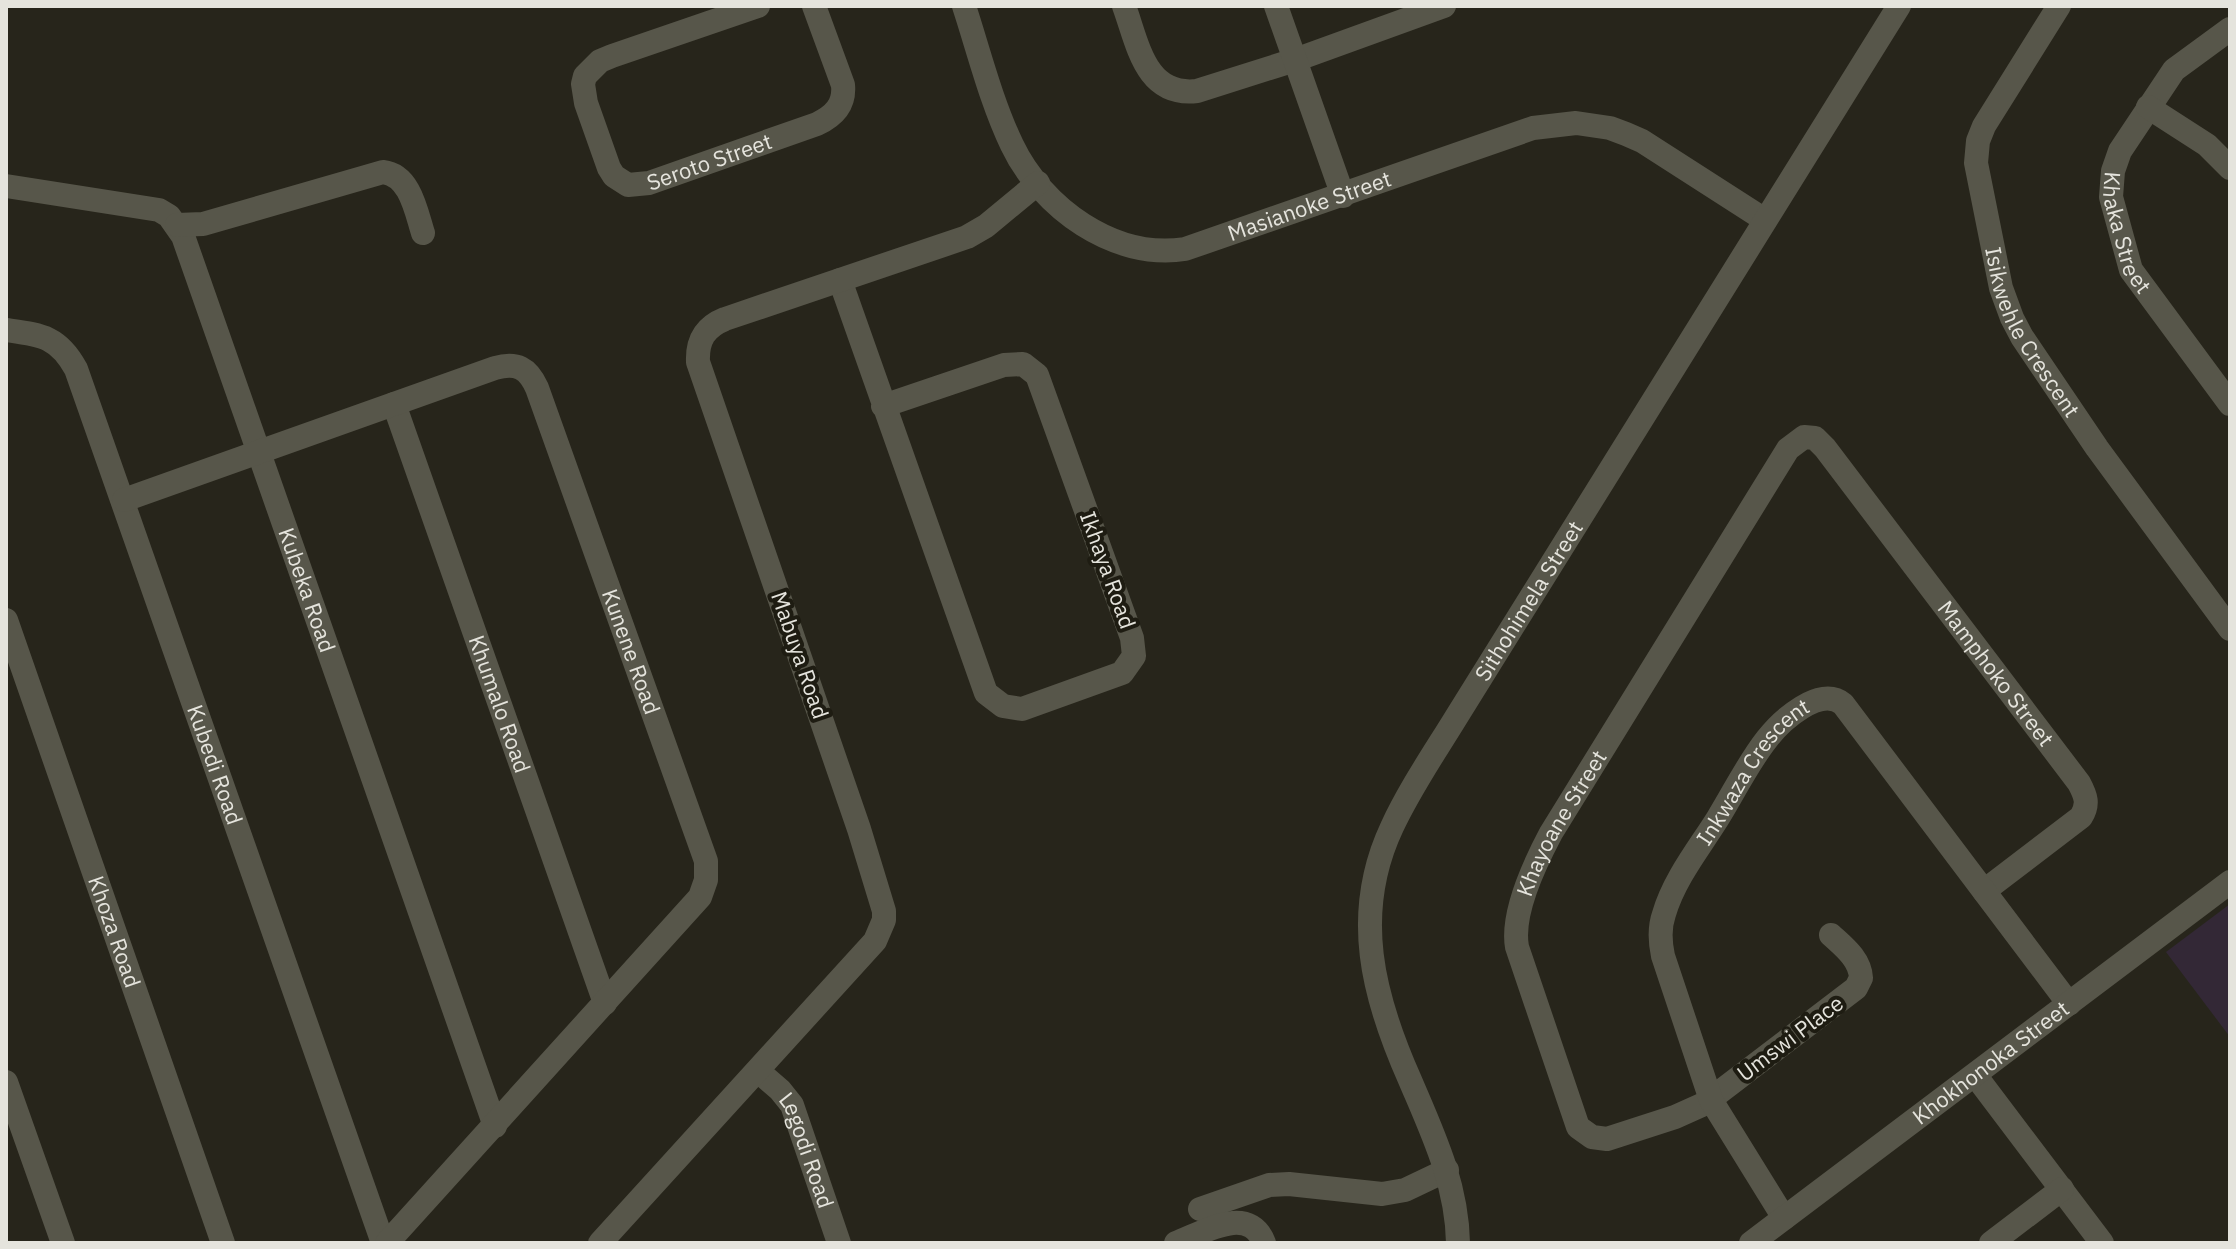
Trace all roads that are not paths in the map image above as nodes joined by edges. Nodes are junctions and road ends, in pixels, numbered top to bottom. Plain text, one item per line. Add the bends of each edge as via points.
1 (758, 6) edge
2 (814, 6) edge
3 (964, 6) edge
4 (1124, 6) edge
5 (1276, 6) edge
6 (1444, 6) edge
7 (1899, 6) edge
8 (2059, 6) edge
9 (2230, 29) edge
10 (1295, 60) junction
11 (2148, 107) junction
12 (2230, 168) edge
13 (1038, 183) junction
14 (6, 186) edge
15 (1343, 196) junction
16 (1765, 220) junction
17 (177, 225) junction
18 (423, 233) dead end
19 (840, 280) junction
20 (6, 330) edge
21 (394, 404) junction
22 (2230, 404) edge
23 (883, 406) junction
24 (1815, 438) joint
25 (257, 451) junction
26 (124, 500) junction
27 (6, 620) edge
28 (2230, 629) edge
29 (2230, 882) edge
30 (1984, 891) junction
31 (1831, 935) dead end
32 (605, 1003) junction
33 (2069, 1004) junction
34 (758, 1071) junction
35 (1975, 1075) junction
36 (6, 1082) edge
37 (1711, 1100) junction
38 (495, 1126) junction
39 (1447, 1170) junction
40 (2062, 1189) junction
41 (1200, 1209) dead end
42 (1784, 1218) junction
43 (831, 1238) edge
44 (63, 1243) edge
45 (223, 1243) edge
46 (385, 1243) edge
47 (600, 1243) edge
48 (1176, 1243) edge
49 (1264, 1243) edge
50 (1458, 1243) edge
51 (1751, 1243) edge
52 (1991, 1243) edge
53 (2102, 1243) edge

1 - 2 street, Seroto Street via 612,56 590,69 583,84 586,103 609,168 621,181 649,183 835,113 844,95 842,77
3 - 13 street, Masianoke Street via 1012,144
4 - 10 street via 1150,73 1182,93
5 - 10 street
6 - 10 street
7 - 16 street, Sithohimela Street
8 - 28 street, Isikwehle Crescent via 1978,141 1976,163 2001,288 2022,337
9 - 11 street, Khaka Street via 2174,70
10 - 15 street
11 - 12 street via 2207,145
11 - 22 street, Khaka Street via 2120,151 2111,179 2126,260
13 - 15 street, Masianoke Street via 1070,215 1099,234 1153,251 1185,249
13 - 19 street, Mabuya Road via 967,237
14 - 17 street via 145,206
15 - 16 street, Masianoke Street via 1533,128 1576,123 1610,128 1642,141
16 - 39 street, Sithohimela Street via 1416,784 1380,861 1368,929 1374,978 1387,1026
17 - 18 street via 203,224 383,172 402,181
17 - 25 street, Kubeka Road
19 - 23 street, Ikhaya Road
19 - 34 street, Mabuya Road via 715,323 697,350 884,911 875,941
20 - 26 street, Kubedi Road via 44,337 67,352
21 - 25 street, Kunene Road
21 - 32 street, Khumalo Road
21 - 32 street, Kunene Road via 506,365 528,371 701,846 707,873 700,897
23 - 23 street, Ikhaya Road via 986,693 1008,709 1022,709 1122,673 1134,656 1132,638 1034,371 1023,364 1004,365
24 - 30 street, Mamphoko Street via 2084,794 2081,817
24 - 37 street, Khayoane Street via 1800,438 1788,449 1551,833 1517,924 1520,959 1572,1113 1584,1132 1607,1139
25 - 26 street, Kunene Road
25 - 38 street, Kubeka Road
26 - 46 street, Kubedi Road
27 - 45 street, Khoza Road
29 - 33 street, Khokhonoka Street
30 - 33 street, Inkwaza Crescent
30 - 37 street, Inkwaza Crescent via 1839,700 1810,703 1790,718 1766,740 1663,915 1663,956
31 - 37 street, Umswi Place via 1855,959 1859,983
32 - 38 street, Kunene Road
33 - 35 street, Khokhonoka Street
34 - 43 street, Legodi Road via 792,1105
34 - 47 street, Mabuya Road
35 - 40 street
35 - 42 street, Khokhonoka Street
36 - 44 street
37 - 42 street, Inkwaza Crescent
38 - 46 street, Kunene Road
39 - 41 street via 1394,1192 1269,1185
39 - 50 street, Sithohimela Street
40 - 52 street
40 - 53 street
42 - 51 street, Khokhonoka Street
48 - 49 street via 1238,1221 1257,1230

